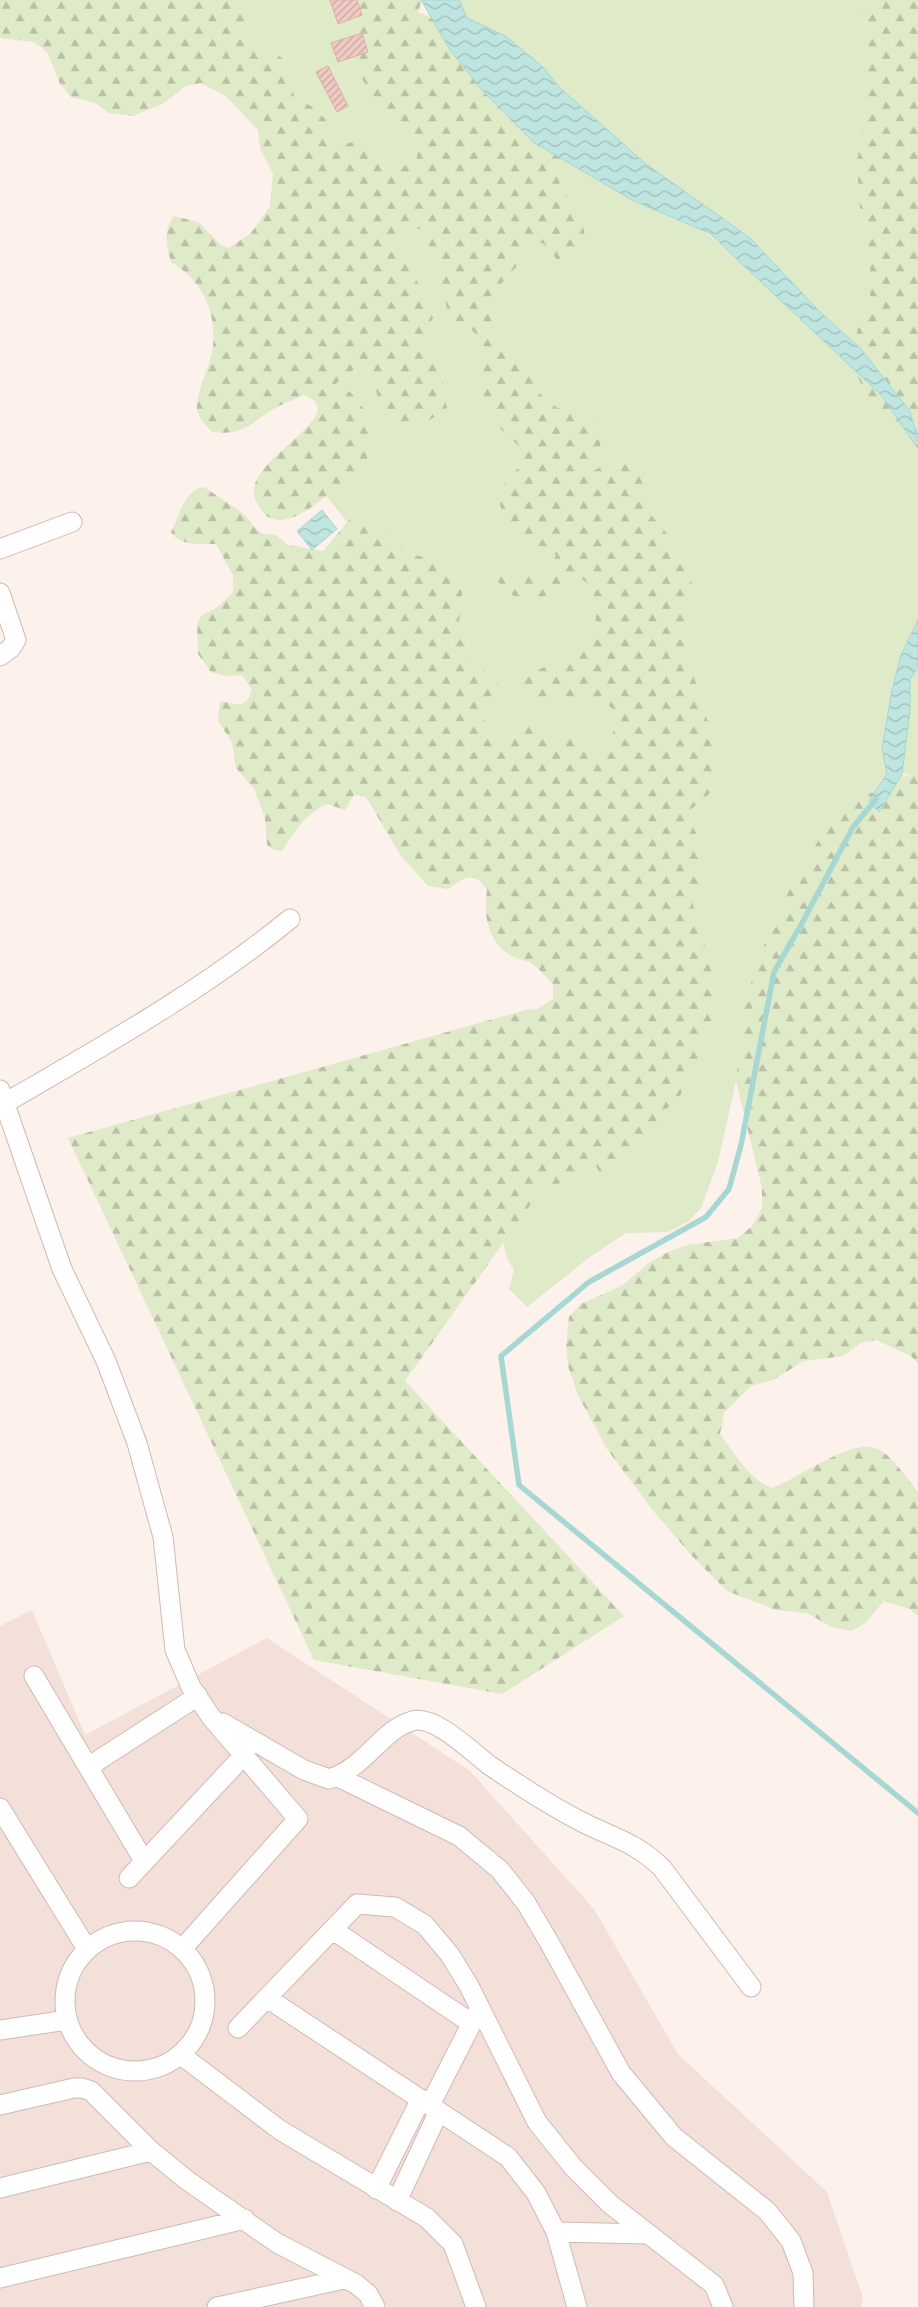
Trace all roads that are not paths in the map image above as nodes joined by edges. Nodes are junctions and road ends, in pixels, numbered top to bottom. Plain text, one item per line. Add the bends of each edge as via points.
1 (72, 522) dead end
2 (0, 550) edge
3 (0, 593) edge
4 (0, 656) edge
5 (290, 919) dead end
6 (2, 1096) edge
7 (34, 1676) dead end
8 (198, 1696) junction
9 (211, 1718) junction
10 (245, 1754) junction
11 (88, 1767) junction
12 (338, 1777) junction
13 (0, 1808) edge
14 (144, 1861) junction
15 (129, 1878) dead end
16 (333, 1930) junction
17 (182, 1949) junction
18 (86, 1950) junction
19 (750, 1987) dead end
20 (267, 1998) junction
21 (476, 2015) junction
22 (67, 2020) junction
23 (238, 2028) dead end
24 (0, 2030) edge
25 (181, 2055) junction
26 (0, 2105) edge
27 (430, 2105) junction
28 (151, 2152) junction
29 (0, 2188) edge
30 (376, 2189) junction
31 (397, 2201) junction
32 (245, 2219) junction
33 (556, 2232) junction
34 (648, 2234) junction
35 (0, 2278) edge
36 (344, 2279) junction
37 (217, 2307) edge
38 (375, 2307) edge
39 (476, 2307) edge
40 (577, 2307) edge
41 (723, 2307) edge
42 (804, 2307) edge

1 - 2 street
3 - 4 street via 16,640 12,648
5 - 6 street via 167,1008
6 - 8 street via 62,1269 106,1361 137,1443 163,1537 175,1650
7 - 11 street
8 - 9 street
8 - 11 street
9 - 10 street
9 - 12 street via 318,1777
10 - 14 street
10 - 17 street via 298,1819
11 - 14 street
12 - 19 street via 412,1721 423,1719 440,1727 524,1789 584,1824 632,1844 647,1854 668,1876
12 - 42 street via 459,1836 500,1870 546,1936 621,2073 674,2137 767,2211 791,2242 803,2273
13 - 18 street
14 - 15 street
16 - 20 street
16 - 21 street
16 - 21 street via 357,1904 395,1906 425,1925 450,1955
17 - 18 street via 160,1935 134,1930 108,1936
17 - 25 street via 197,1968 204,1990 204,2014 196,2037
18 - 22 street via 71,1970 65,1995
20 - 23 street
20 - 27 street
21 - 27 street
21 - 34 street via 488,2027 537,2122 573,2167 610,2204
22 - 24 street
22 - 25 street via 80,2046 102,2064 129,2072 156,2069
25 - 30 street via 280,2130
26 - 28 street via 82,2088 91,2091
27 - 30 street
27 - 31 street
27 - 33 street via 508,2157 536,2193
28 - 29 street
28 - 32 street
30 - 31 street
31 - 39 street via 427,2218 453,2244
32 - 35 street
32 - 36 street via 277,2243
33 - 34 street
33 - 40 street
34 - 41 street via 714,2285
36 - 37 street
36 - 38 street via 368,2294

